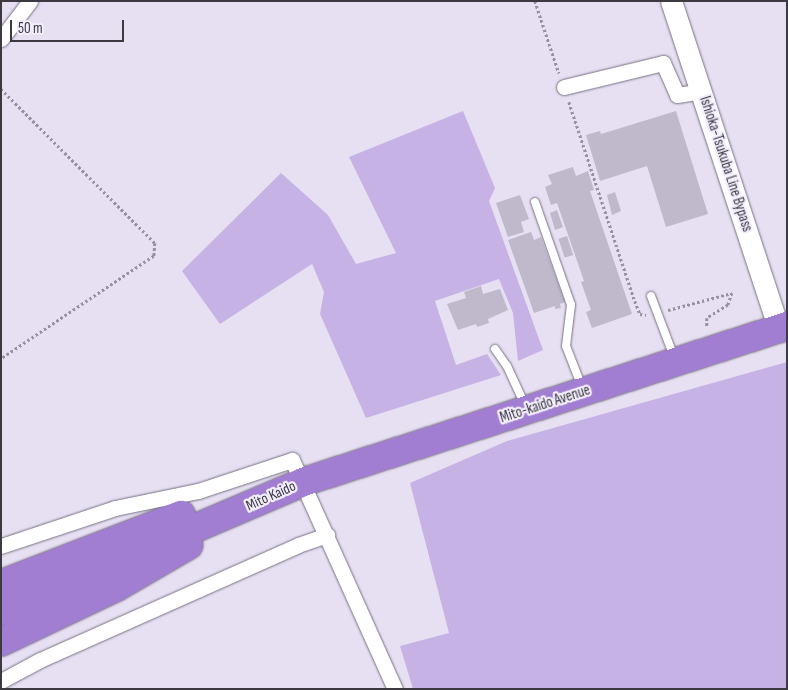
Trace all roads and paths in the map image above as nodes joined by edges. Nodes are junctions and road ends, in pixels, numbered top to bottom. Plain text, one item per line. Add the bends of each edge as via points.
1 (30, 1) edge
2 (535, 1) edge
3 (671, 1) edge
4 (1, 39) edge
5 (564, 87) junction
6 (1, 89) edge
7 (702, 92) junction
8 (535, 202) dead end
9 (651, 296) dead end
10 (657, 312) junction
11 (707, 326) dead end
12 (783, 327) edge
13 (495, 349) dead end
14 (1, 359) edge
15 (676, 362) junction
16 (583, 391) junction
17 (527, 409) junction
18 (303, 482) junction
19 (238, 511) junction
20 (327, 536) junction
21 (1, 546) edge
22 (1, 584) edge
23 (1, 610) edge
24 (1, 642) edge
25 (1, 681) edge
26 (395, 689) edge

1 - 4 street
2 - 5 path
3 - 7 main road, Ishioka-Tsukuba Line Bypass
5 - 7 street via 663,63 677,94
5 - 10 path via 640,314
6 - 14 path via 155,243 154,256
7 - 12 main road, Ishioka-Tsukuba Line Bypass
8 - 16 lane via 571,305 566,346
9 - 10 lane
10 - 11 path via 732,293 728,306 707,318
10 - 15 lane
12 - 15 highway, Mito-kaido Avenue
13 - 17 lane via 507,366
15 - 16 highway, Mito-kaido Avenue
16 - 17 highway, Mito-kaido Avenue
17 - 18 highway, Mito-kaido Avenue
18 - 19 highway, Mito Kaido
18 - 20 street
18 - 21 street via 292,460 198,491 115,508
18 - 22 highway, Mito Kaido via 275,486 165,520
19 - 23 highway, Mito Kaido
19 - 24 highway via 208,534 117,587
20 - 25 street via 298,545 40,660
20 - 26 street

